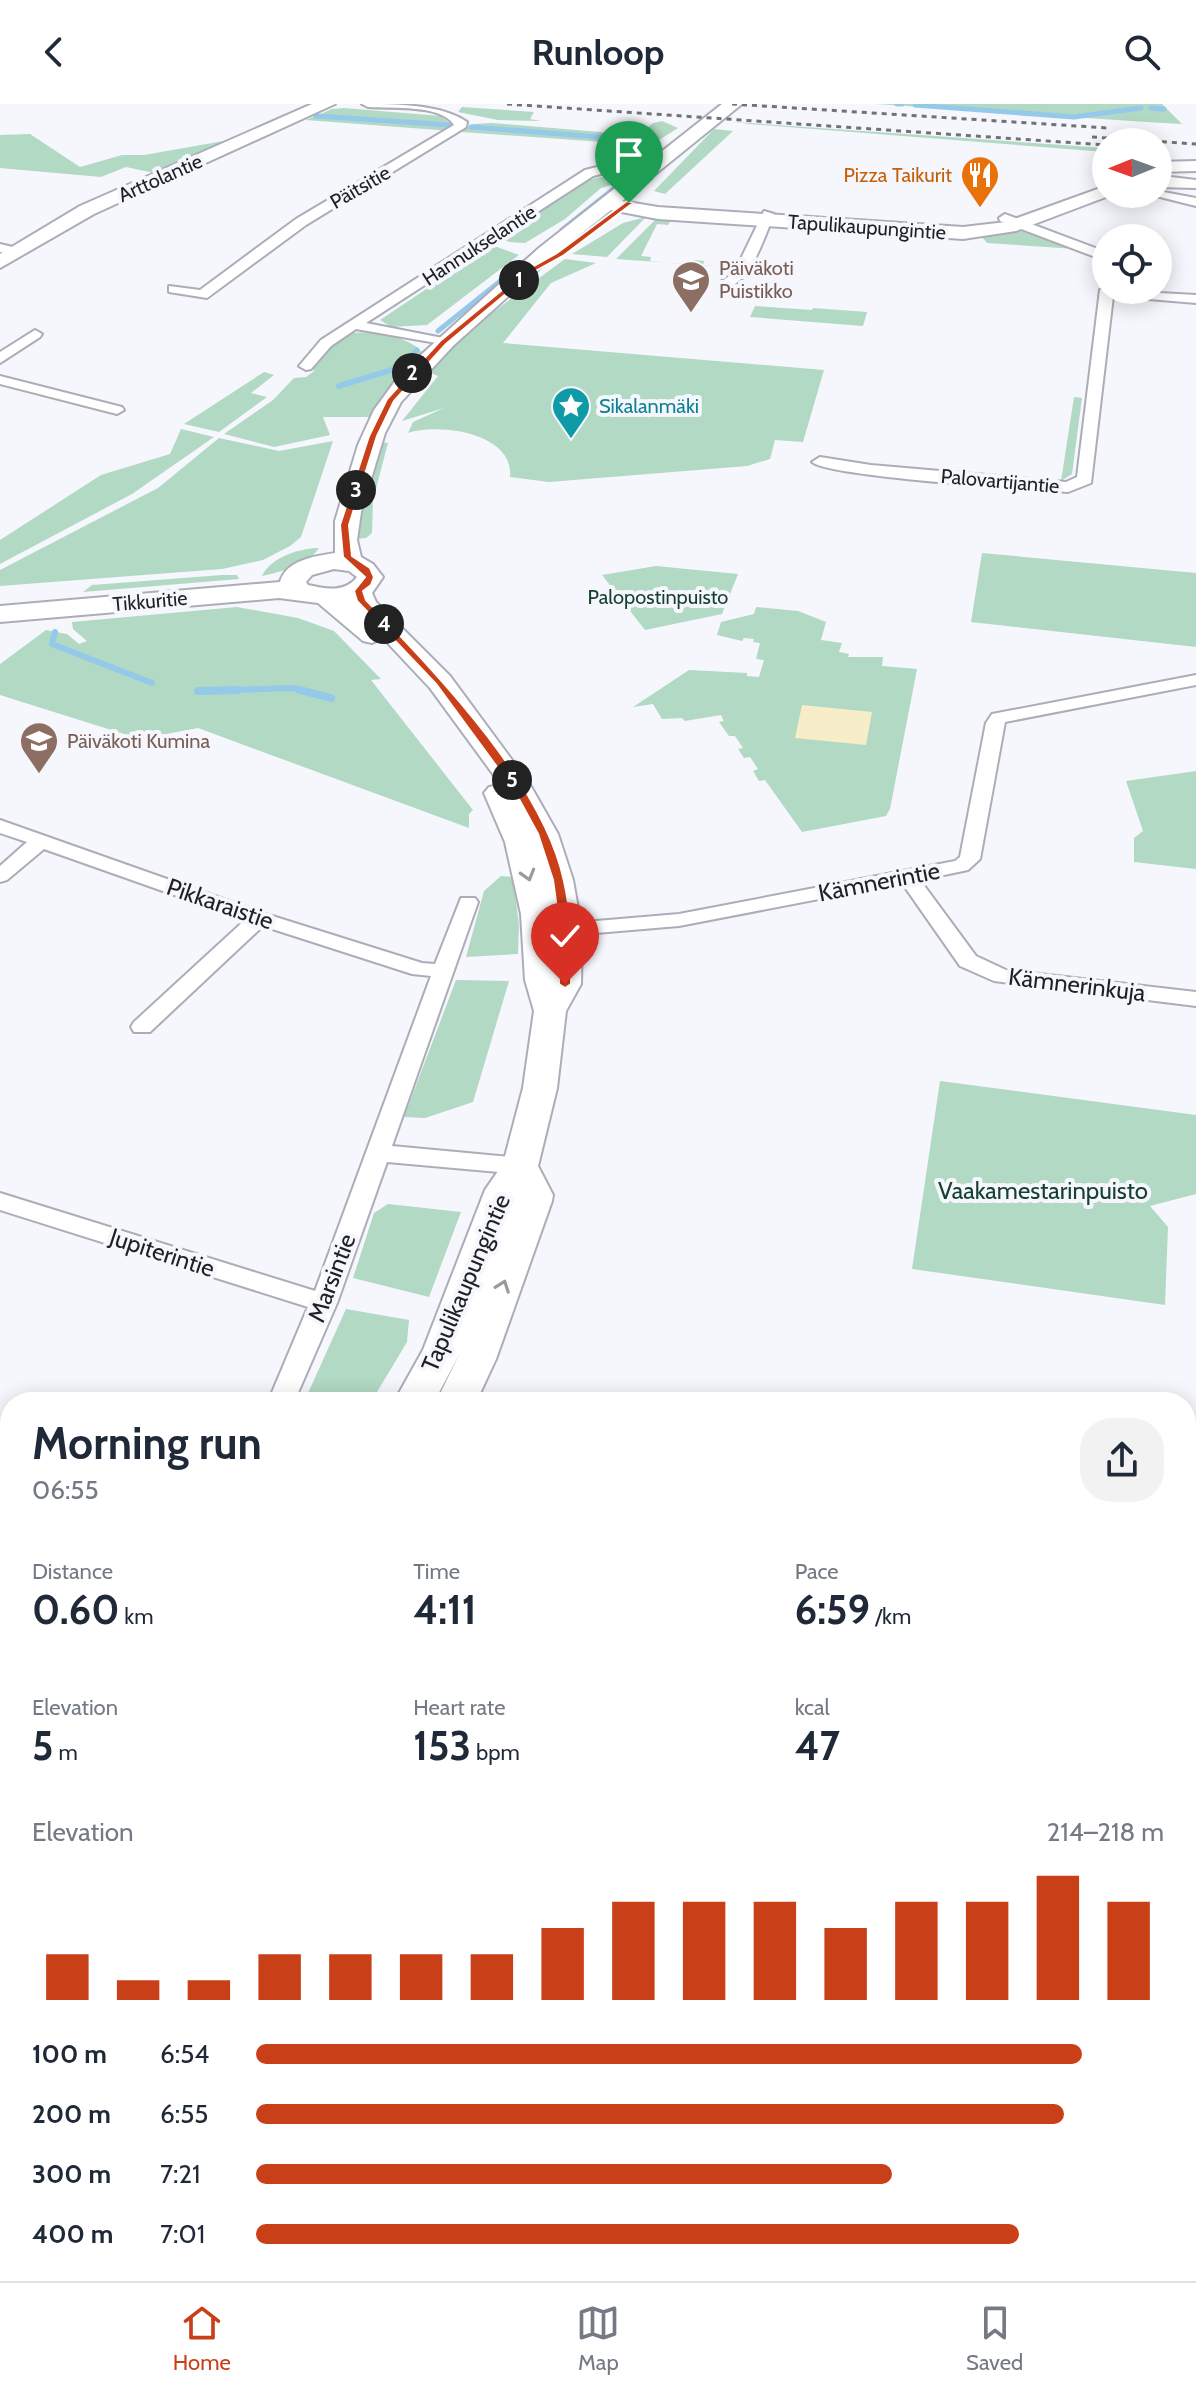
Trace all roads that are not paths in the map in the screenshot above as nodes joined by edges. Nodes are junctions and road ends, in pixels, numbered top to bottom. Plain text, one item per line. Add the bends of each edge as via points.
1 (326, 104) edge
2 (368, 104) edge
3 (733, 104) edge
4 (1196, 166) edge
5 (1172, 167) edge
6 (605, 169) dead end
7 (1172, 181) edge
8 (1196, 184) edge
9 (1092, 187) edge
10 (1092, 196) edge
11 (1172, 197) edge
12 (1193, 201) edge
13 (620, 205) junction
14 (766, 217) junction
15 (1012, 221) junction
16 (1092, 252) edge
17 (5, 254) edge
18 (727, 284) dead end
19 (174, 289) dead end
20 (1172, 297) edge
21 (1196, 299) edge
22 (1105, 304) edge
23 (355, 325) junction
24 (35, 334) dead end
25 (443, 342) junction
26 (0, 359) edge
27 (306, 366) dead end
28 (0, 380) edge
29 (99, 387) dead end
30 (77, 399) junction
31 (117, 410) dead end
32 (820, 462) dead end
33 (345, 525) junction
34 (356, 577) junction
35 (310, 581) junction
36 (0, 600) edge
37 (0, 614) edge
38 (1196, 680) edge
39 (0, 826) edge
40 (40, 842) junction
41 (0, 876) edge
42 (908, 877) junction
43 (468, 902) dead end
44 (259, 918) junction
45 (552, 931) junction
46 (443, 971) junction
47 (1196, 999) edge
48 (142, 1027) dead end
49 (379, 1153) junction
50 (520, 1166) junction
51 (0, 1201) edge
52 (324, 1303) junction
53 (285, 1392) edge
54 (419, 1392) edge
55 (461, 1392) edge

1 - 17 main road, Arttolantie via 87,210
2 - 19 street, Päitsitie via 438,110 455,115 460,127 301,222 202,295
3 - 13 main road via 687,142 659,177
4 - 5 main road
6 - 23 street, Hannukselantie via 589,173
7 - 8 street
9 - 15 main road, Tapulikaupungintie
10 - 15 main road, Tapulikaupungintie
11 - 12 street
13 - 14 main road, Tapulikaupungintie
13 - 25 main road, Tapulikaupungintie via 546,252
14 - 15 main road, Tapulikaupungintie via 934,226
14 - 18 street via 740,275
15 - 16 street
20 - 21 street
22 - 32 street, Palovartijantie via 1085,480 1068,487
23 - 25 street
23 - 27 street, Hannukselantie via 319,349
24 - 26 street
25 - 33 main road, Tapulikaupungintie via 390,401 365,455
28 - 30 street
29 - 30 street
30 - 31 street
33 - 34 main road, Tapulikaupungintie via 346,550
33 - 35 main road, Tapulikaupungintie via 330,538
34 - 35 main road
34 - 35 main road
34 - 45 main road, Tapulikaupungintie via 365,605 440,682 526,801 558,880
35 - 36 main road, Tikkuritie
35 - 37 main road, Tikkuritie via 266,591
35 -> 45 main road, Tapulikaupungintie via 366,629 442,709 501,796
38 - 42 street, Kämnerintie via 999,718 970,859 961,866
39 - 40 street, Pikkaraistie
40 - 41 street
40 - 44 street, Pikkaraistie
42 - 45 street, Kämnerintie via 679,920
42 - 47 street, Kämnerinkuja via 968,961 983,970
43 - 46 street, Marsintie
44 - 46 street, Pikkaraistie via 420,969
44 - 48 street
45 - 50 main road, Tapulikaupungintie via 539,985 550,1011 540,1088
46 - 49 street, Marsintie
49 - 50 street
49 - 52 street, Marsintie
50 - 54 main road, Tapulikaupungintie via 503,1190 442,1350
55 -> 50 main road, Tapulikaupungintie via 534,1201
51 - 52 street, Jupiterintie
52 - 53 street, Marsintie

